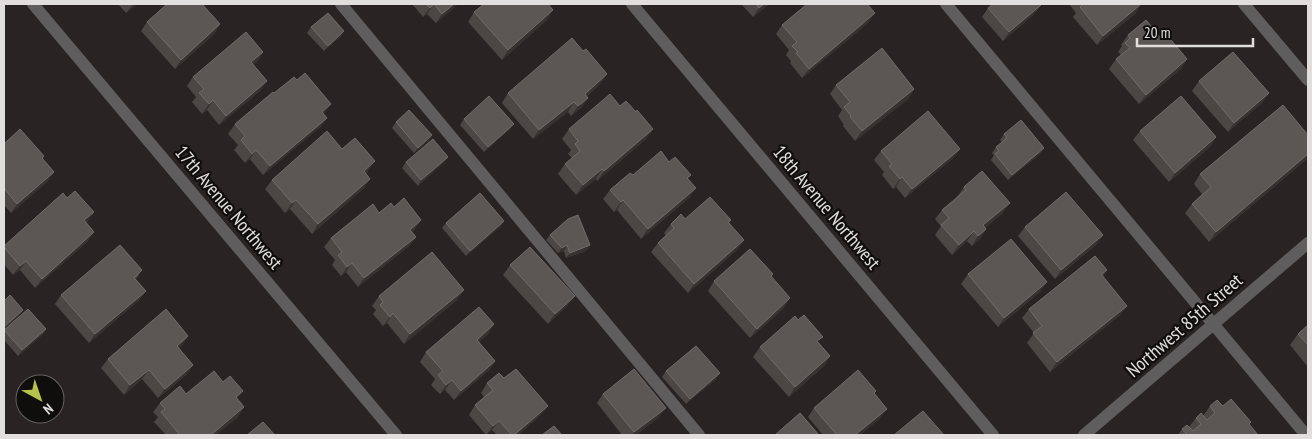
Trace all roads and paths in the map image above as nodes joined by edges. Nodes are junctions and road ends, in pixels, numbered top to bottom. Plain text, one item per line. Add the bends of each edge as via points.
1 (33, 4) edge
2 (341, 4) edge
3 (632, 4) edge
4 (946, 4) edge
5 (1244, 4) edge
6 (1308, 80) edge
7 (1308, 244) edge
8 (1214, 324) junction
9 (396, 435) edge
10 (699, 435) edge
11 (993, 435) edge
12 (1084, 435) edge
13 (1306, 435) edge

1 - 9 street, 17th Avenue Northwest
2 - 10 street
3 - 11 street, 18th Avenue Northwest
4 - 8 street
5 - 6 street
7 - 8 street, Northwest 85th Street
8 - 12 street, Northwest 85th Street
8 - 13 street

